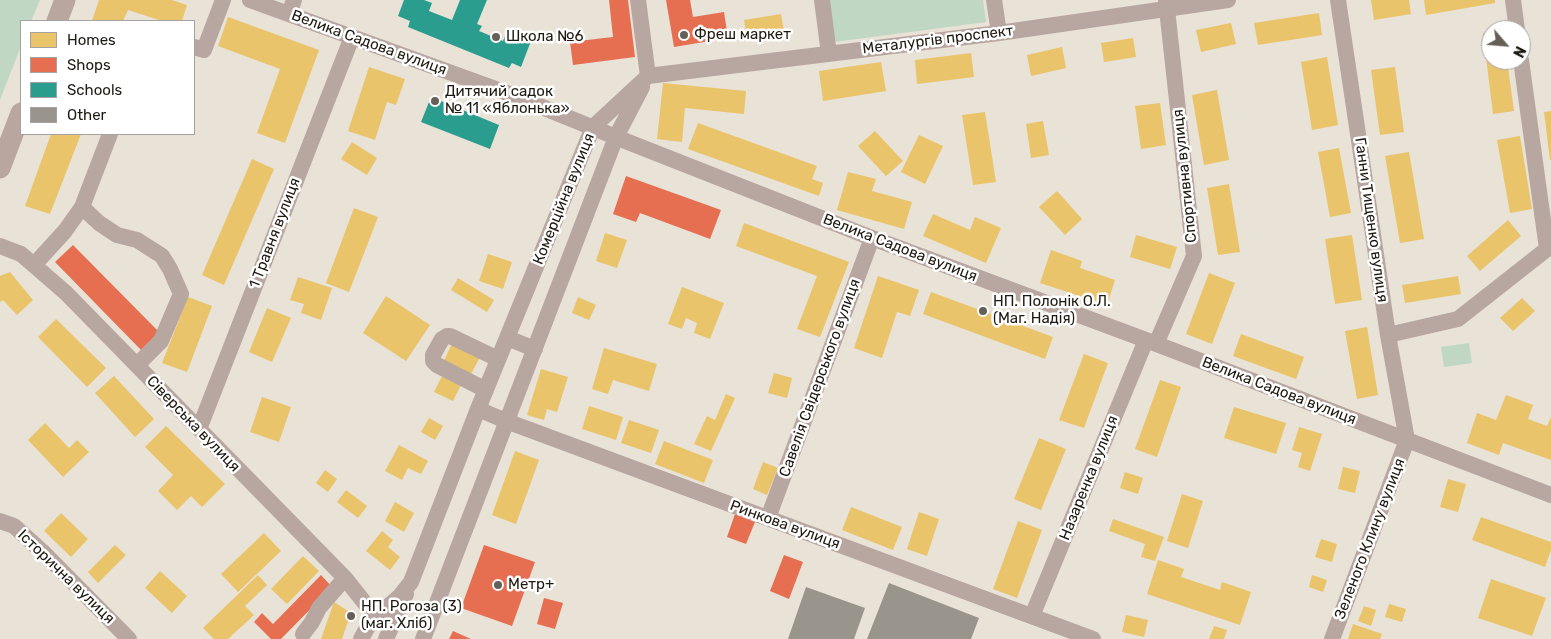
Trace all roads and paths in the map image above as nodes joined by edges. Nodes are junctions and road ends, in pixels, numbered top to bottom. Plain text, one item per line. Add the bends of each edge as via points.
1 (65, 0) edge
2 (223, 0) edge
3 (250, 0) edge
4 (638, 0) edge
5 (822, 0) edge
6 (994, 0) edge
7 (1228, 0) edge
8 (1338, 0) edge
9 (1513, 0) edge
10 (1166, 4) edge
11 (291, 7) edge
12 (57, 20) edge
13 (1516, 20) edge
14 (998, 33) junction
15 (352, 37) junction
16 (195, 46) edge
17 (829, 54) junction
18 (1522, 70) edge
19 (648, 76) junction
20 (20, 116) edge
21 (592, 127) junction
22 (110, 135) edge
23 (616, 137) junction
24 (0, 168) edge
25 (82, 206) junction
26 (872, 238) junction
27 (0, 246) edge
28 (1549, 249) edge
29 (34, 266) junction
30 (1388, 335) junction
31 (507, 338) junction
32 (1151, 342) junction
33 (535, 349) junction
34 (498, 359) junction
35 (136, 365) junction
36 (486, 390) junction
37 (478, 409) junction
38 (506, 421) junction
39 (199, 429) junction
40 (1407, 440) junction
41 (1551, 495) edge
42 (768, 518) junction
43 (0, 521) edge
44 (345, 578) junction
45 (411, 582) junction
46 (375, 616) junction
47 (1032, 616) junction
48 (303, 634) dead end
49 (129, 639) edge
50 (361, 639) edge
51 (386, 639) edge
52 (422, 639) edge
53 (1093, 639) edge
54 (1332, 639) edge

1 - 12 main road
2 - 16 street via 204,50
3 - 11 street, Велика Садова вулиця
4 - 19 street
5 - 17 street
6 - 14 street
7 - 10 street, Металургів проспект
8 - 30 street, Ганни Тищенко вулиця
9 - 13 street
10 - 14 street, Металургів проспект
10 - 32 street, Спортивна вулиця via 1194,256
11 - 15 street, Велика Садова вулиця
14 - 17 street, Металургів проспект
15 - 21 street, Велика Садова вулиця
15 - 39 street, 1 Травня вулиця
17 - 19 street, Металургів проспект
18 - 28 street
19 - 21 street, Комерційна вулиця
19 - 23 street, Комерційна вулиця
20 - 24 main road
21 - 23 street, Велика Садова вулиця
21 - 31 street, Комерційна вулиця
22 - 25 street
23 - 26 street, Велика Садова вулиця
23 - 33 street, Комерційна вулиця
25 - 29 street
25 - 35 street via 99,223 118,235 137,240 162,256 181,294 161,341
26 - 32 street, Велика Садова вулиця
26 - 42 street, Савелія Свідерського вулиця
27 - 29 street, Сіверська вулиця via 21,254
28 - 30 street via 1458,320
29 - 35 street, Сіверська вулиця via 66,293
30 - 40 street, Ганни Тищенко вулиця
31 - 33 street
31 - 34 street, Комерційна вулиця
32 - 40 street, Велика Садова вулиця
32 - 47 street, Назаренка вулиця
33 - 38 street, Комерційна вулиця
34 - 36 street, Комерційна вулиця
34 - 36 street via 450,336 442,339 433,355 437,365
35 - 39 street, Сіверська вулиця
36 - 37 street, Комерційна вулиця
37 - 38 street, Ринкова вулиця
37 - 45 street, Комерційна вулиця
38 - 42 street, Ринкова вулиця
38 - 52 street, Комерційна вулиця
39 - 44 street, Сіверська вулиця
40 - 41 street, Велика Садова вулиця
40 - 54 street, Зеленого Клину вулиця
42 - 47 street, Ринкова вулиця
43 - 49 street, Історична вулиця via 14,526 45,554
44 - 46 street, Сіверська вулиця
44 - 48 street via 319,608
45 - 46 street, Комерційна вулиця via 400,596
45 - 51 street
46 - 50 street, Комерційна вулиця
47 - 53 street, Ринкова вулиця

